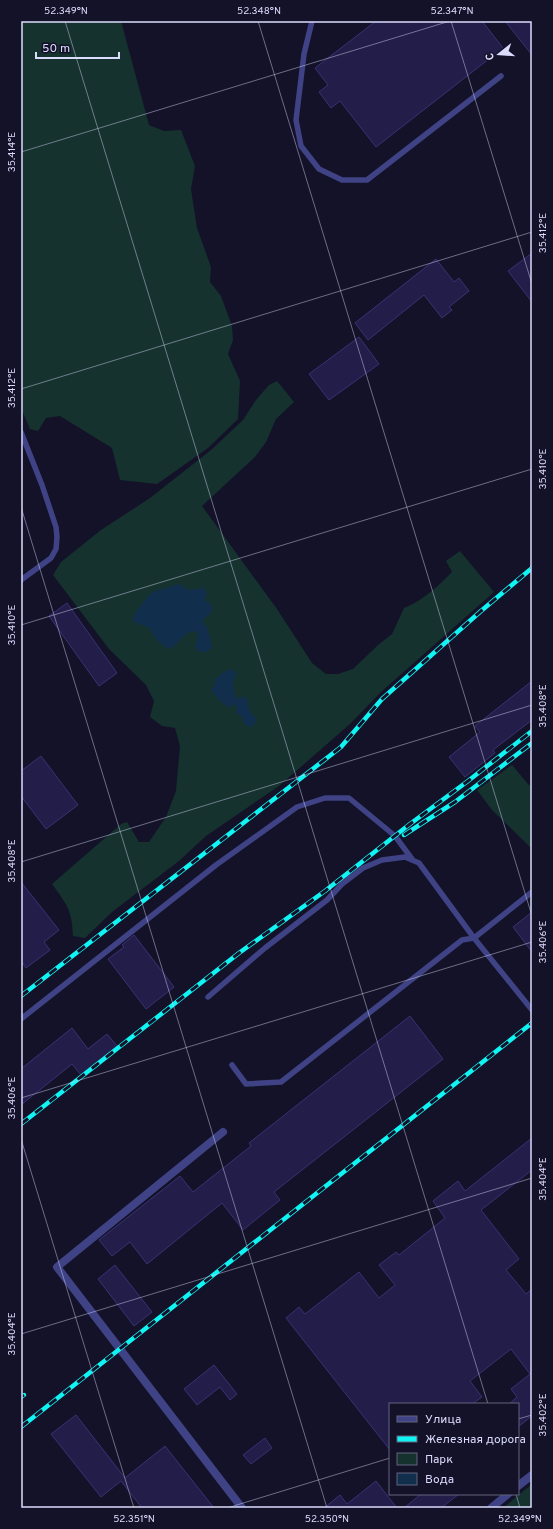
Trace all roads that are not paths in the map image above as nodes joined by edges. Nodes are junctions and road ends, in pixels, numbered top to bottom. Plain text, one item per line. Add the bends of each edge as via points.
1 (312, 21) edge
2 (501, 76) dead end
3 (21, 432) edge
4 (21, 580) edge
5 (413, 860) junction
6 (532, 892) edge
7 (474, 938) junction
8 (208, 997) dead end
9 (532, 1010) edge
10 (21, 1019) edge
11 (232, 1065) dead end
12 (223, 1132) dead end
13 (532, 1475) edge
14 (519, 1485) edge
15 (507, 1495) edge
16 (242, 1508) edge
17 (491, 1508) edge

1 - 2 lane via 304,54 296,120 301,146 319,169 342,180 367,180
3 - 4 lane via 45,492 57,537 56,549 51,558
5 - 7 lane via 419,864
5 - 8 lane via 405,857 382,860 363,868
5 - 10 lane via 395,836 349,798 325,798 296,808 216,865
6 - 7 lane
7 - 9 lane
7 - 11 lane via 462,940 281,1082 246,1084
12 - 16 street via 57,1267
13 - 14 street
15 - 17 street

